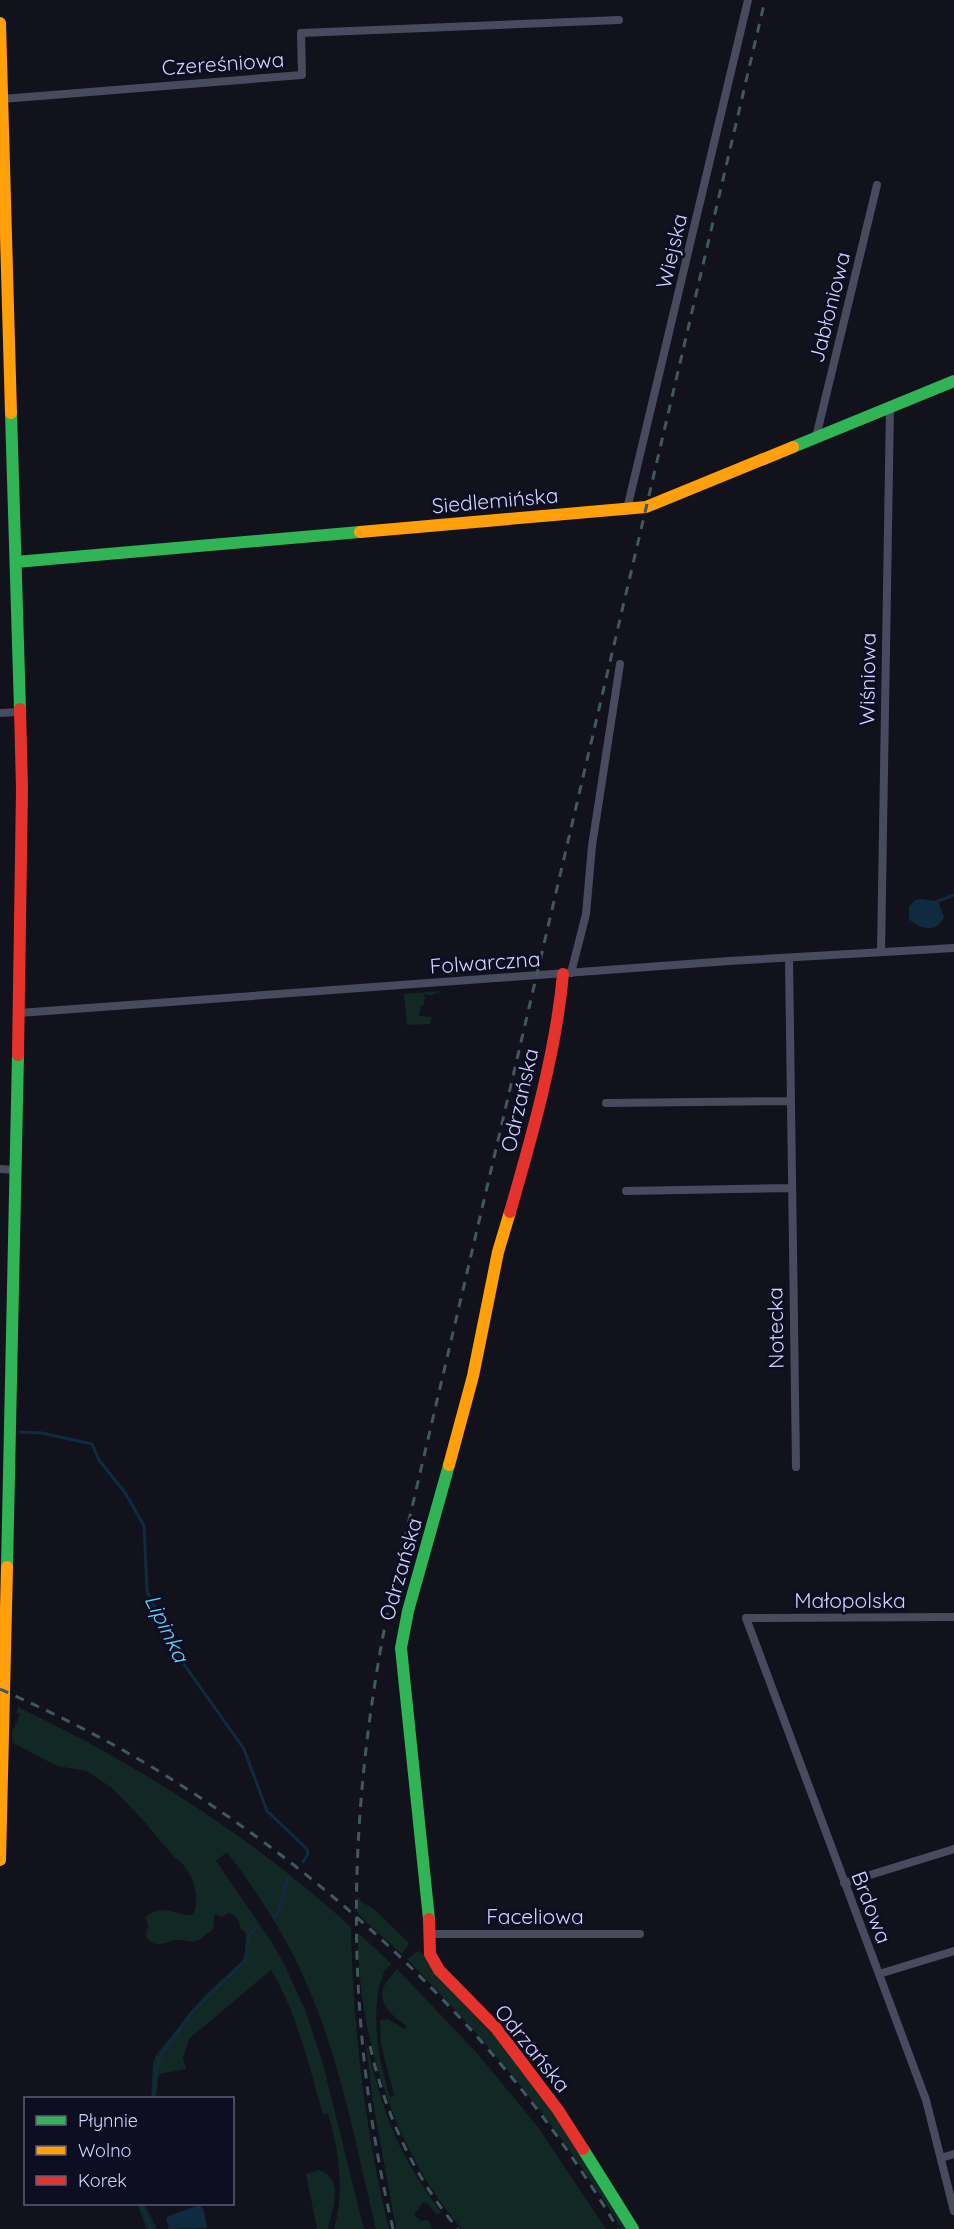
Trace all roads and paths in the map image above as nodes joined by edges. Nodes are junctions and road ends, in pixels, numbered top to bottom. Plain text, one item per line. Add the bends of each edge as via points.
1 (748, 0) edge
2 (619, 20) dead end
3 (0, 23) edge
4 (2, 99) junction
5 (877, 185) dead end
6 (954, 381) edge
7 (890, 406) junction
8 (816, 437) junction
9 (627, 509) junction
10 (16, 561) junction
11 (620, 663) dead end
12 (21, 712) junction
13 (0, 713) edge
14 (954, 948) edge
15 (881, 952) junction
16 (789, 958) junction
17 (567, 974) junction
18 (19, 1014) junction
19 (790, 1101) junction
20 (606, 1102) dead end
21 (0, 1169) edge
22 (16, 1170) junction
23 (791, 1188) junction
24 (626, 1191) dead end
25 (795, 1467) dead end
26 (3, 1603) edge
27 (954, 1617) edge
28 (746, 1618) joint
29 (954, 1850) edge
30 (0, 1860) edge
31 (844, 1883) junction
32 (430, 1934) junction
33 (640, 1934) dead end
34 (954, 1951) edge
35 (879, 1974) junction
36 (954, 2154) edge
37 (941, 2158) junction
38 (954, 2211) edge
39 (633, 2229) edge

1 - 9 street, Wiejska
2 - 4 street, Czereśniowa via 302,33 302,75
3 - 4 street
4 - 10 street
5 - 8 street, Jabłoniowa
6 - 7 street, Siedlemińska
7 - 8 street, Siedlemińska
7 - 15 street, Wiśniowa
8 - 9 street, Siedlemińska via 656,504
9 - 10 street, Siedlemińska
10 - 12 street
11 - 17 street, Odrzańska via 592,846 586,914
12 - 13 street
12 - 18 street
14 - 15 street, Folwarczna
15 - 16 street, Folwarczna
16 - 17 street, Folwarczna
16 - 19 street, Notecka
17 - 18 street, Folwarczna
17 - 32 street, Odrzańska via 536,1125 498,1252 472,1376 401,1635
18 - 22 street
19 - 20 street
19 - 23 street, Notecka
21 - 22 street
22 - 26 street
23 - 24 street
23 - 25 street, Notecka
26 - 30 street
27 - 28 street, Małopolska
28 - 31 street, Brdowa
29 - 31 street
31 - 35 street, Brdowa
32 - 33 street, Faceliowa
32 - 39 street, Odrzańska via 430,1954 439,1970 496,2028 558,2110
34 - 35 street
35 - 37 street, Brdowa via 926,2100
36 - 37 street
37 - 38 street, Brdowa

